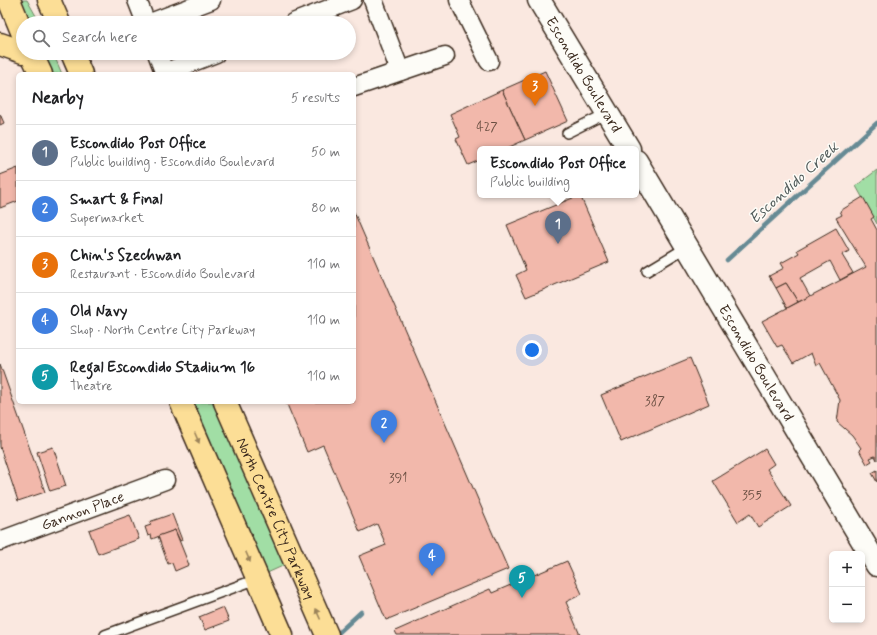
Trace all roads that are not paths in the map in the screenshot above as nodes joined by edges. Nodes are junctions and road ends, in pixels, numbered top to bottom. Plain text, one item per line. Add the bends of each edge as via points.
1 (9, 0) edge
2 (49, 0) edge
3 (137, 0) edge
4 (211, 0) edge
5 (352, 0) edge
6 (373, 0) edge
7 (459, 0) edge
8 (540, 0) edge
9 (56, 16) edge
10 (143, 16) edge
11 (169, 16) edge
12 (311, 16) edge
13 (16, 17) edge
14 (0, 44) edge
15 (16, 50) edge
16 (445, 56) dead end
17 (75, 60) edge
18 (159, 60) edge
19 (198, 60) edge
20 (489, 61) dead end
21 (400, 71) junction
22 (81, 72) edge
23 (164, 72) edge
24 (167, 72) edge
25 (356, 86) edge
26 (607, 113) junction
27 (567, 133) dead end
28 (627, 146) edge
29 (639, 166) edge
30 (687, 247) junction
31 (647, 271) dead end
32 (182, 404) edge
33 (226, 404) edge
34 (165, 480) dead end
35 (0, 541) edge
36 (877, 566) edge
37 (257, 579) junction
38 (281, 631) edge
39 (105, 635) edge
40 (327, 635) edge

1 - 13 highway
2 - 9 highway
3 - 10 street
4 - 11 street
5 - 12 street
6 - 21 street
7 - 20 street
8 - 26 main road, Escondido Boulevard
14 - 15 highway
16 - 21 street
17 - 22 highway
18 - 23 street
19 - 24 street
21 - 25 street
26 - 27 lane
26 - 28 main road, Escondido Boulevard
29 - 30 main road, Escondido Boulevard
30 - 31 lane
30 - 36 main road, Escondido Boulevard
32 -> 37 highway
40 -> 33 highway, North Centre City Parkway
34 - 35 street, Gannon Place
37 - 38 highway
37 - 39 lane

